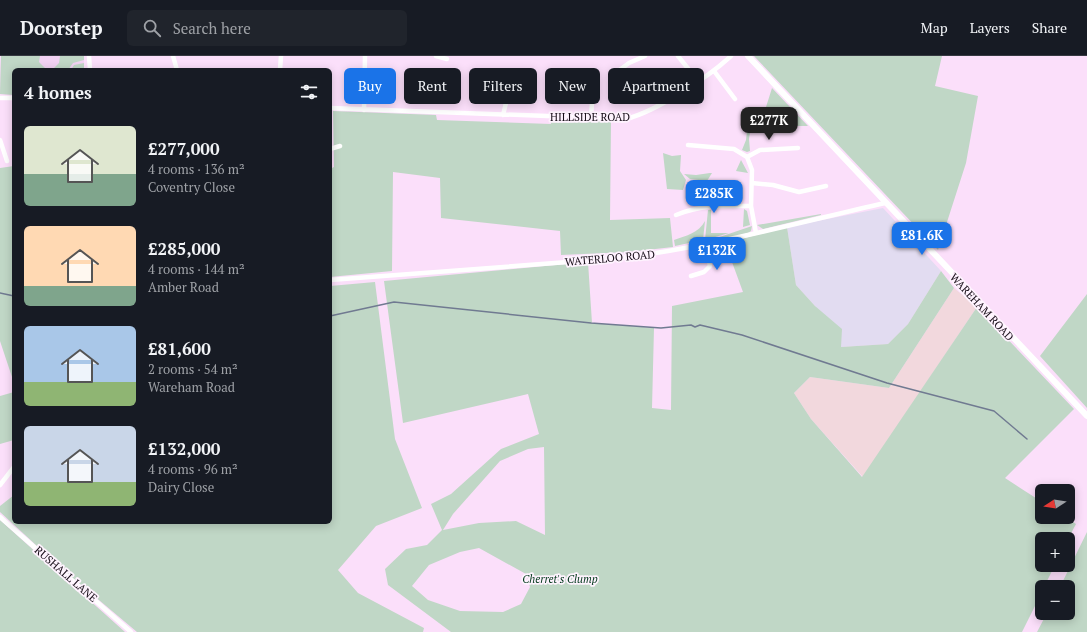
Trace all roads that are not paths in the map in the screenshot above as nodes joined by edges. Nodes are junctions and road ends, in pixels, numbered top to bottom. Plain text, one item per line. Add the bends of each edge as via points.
1 (90, 56) edge
2 (173, 56) edge
3 (281, 56) edge
4 (365, 56) edge
5 (436, 56) edge
6 (645, 56) edge
7 (678, 56) edge
8 (731, 56) edge
9 (748, 56) edge
10 (447, 59) dead end
11 (90, 68) edge
12 (176, 68) edge
13 (280, 68) edge
14 (622, 68) edge
15 (688, 68) edge
16 (714, 71) junction
17 (704, 77) edge
18 (0, 98) edge
19 (12, 98) edge
20 (736, 99) dead end
21 (506, 104) edge
22 (592, 104) edge
23 (660, 104) edge
24 (332, 108) edge
25 (364, 110) junction
26 (503, 115) junction
27 (591, 118) junction
28 (0, 140) edge
29 (688, 145) dead end
30 (340, 146) dead end
31 (332, 148) edge
32 (798, 148) dead end
33 (747, 157) junction
34 (7, 161) dead end
35 (752, 183) junction
36 (826, 186) dead end
37 (885, 203) junction
38 (751, 206) junction
39 (676, 215) dead end
40 (756, 233) junction
41 (706, 245) junction
42 (691, 276) dead end
43 (332, 280) edge
44 (1087, 416) edge
45 (12, 470) edge
46 (0, 475) edge
47 (8, 475) junction
48 (0, 486) edge
49 (0, 517) edge
50 (131, 632) edge

1 - 11 street
2 - 12 street
3 - 13 street
4 - 25 street
5 - 10 street
6 - 14 street
7 - 15 street
8 - 16 street, HILLSIDE ROAD
9 - 37 street, WAREHAM ROAD
16 - 17 street, HILLSIDE ROAD
16 - 20 street
18 - 19 street
21 - 26 street
22 - 27 street
23 - 27 street, HILLSIDE ROAD via 642,115 626,119
24 - 25 street, HILLSIDE ROAD
25 - 26 street, HILLSIDE ROAD
26 - 27 street, HILLSIDE ROAD
28 - 34 street
29 - 33 street via 734,149
30 - 31 street
32 - 33 street via 760,150
33 - 35 street via 752,170
35 - 36 street via 773,184 799,192
35 - 38 street
37 - 40 street, WATERLOO ROAD
37 - 44 street, WAREHAM ROAD
38 - 39 street via 694,208
38 - 40 street
40 - 41 street, WATERLOO ROAD
41 - 42 street via 710,266 704,272
41 - 43 street, WATERLOO ROAD via 621,258
45 - 47 street
46 - 47 street
47 - 48 street
49 - 50 street, RUSHALL LANE

